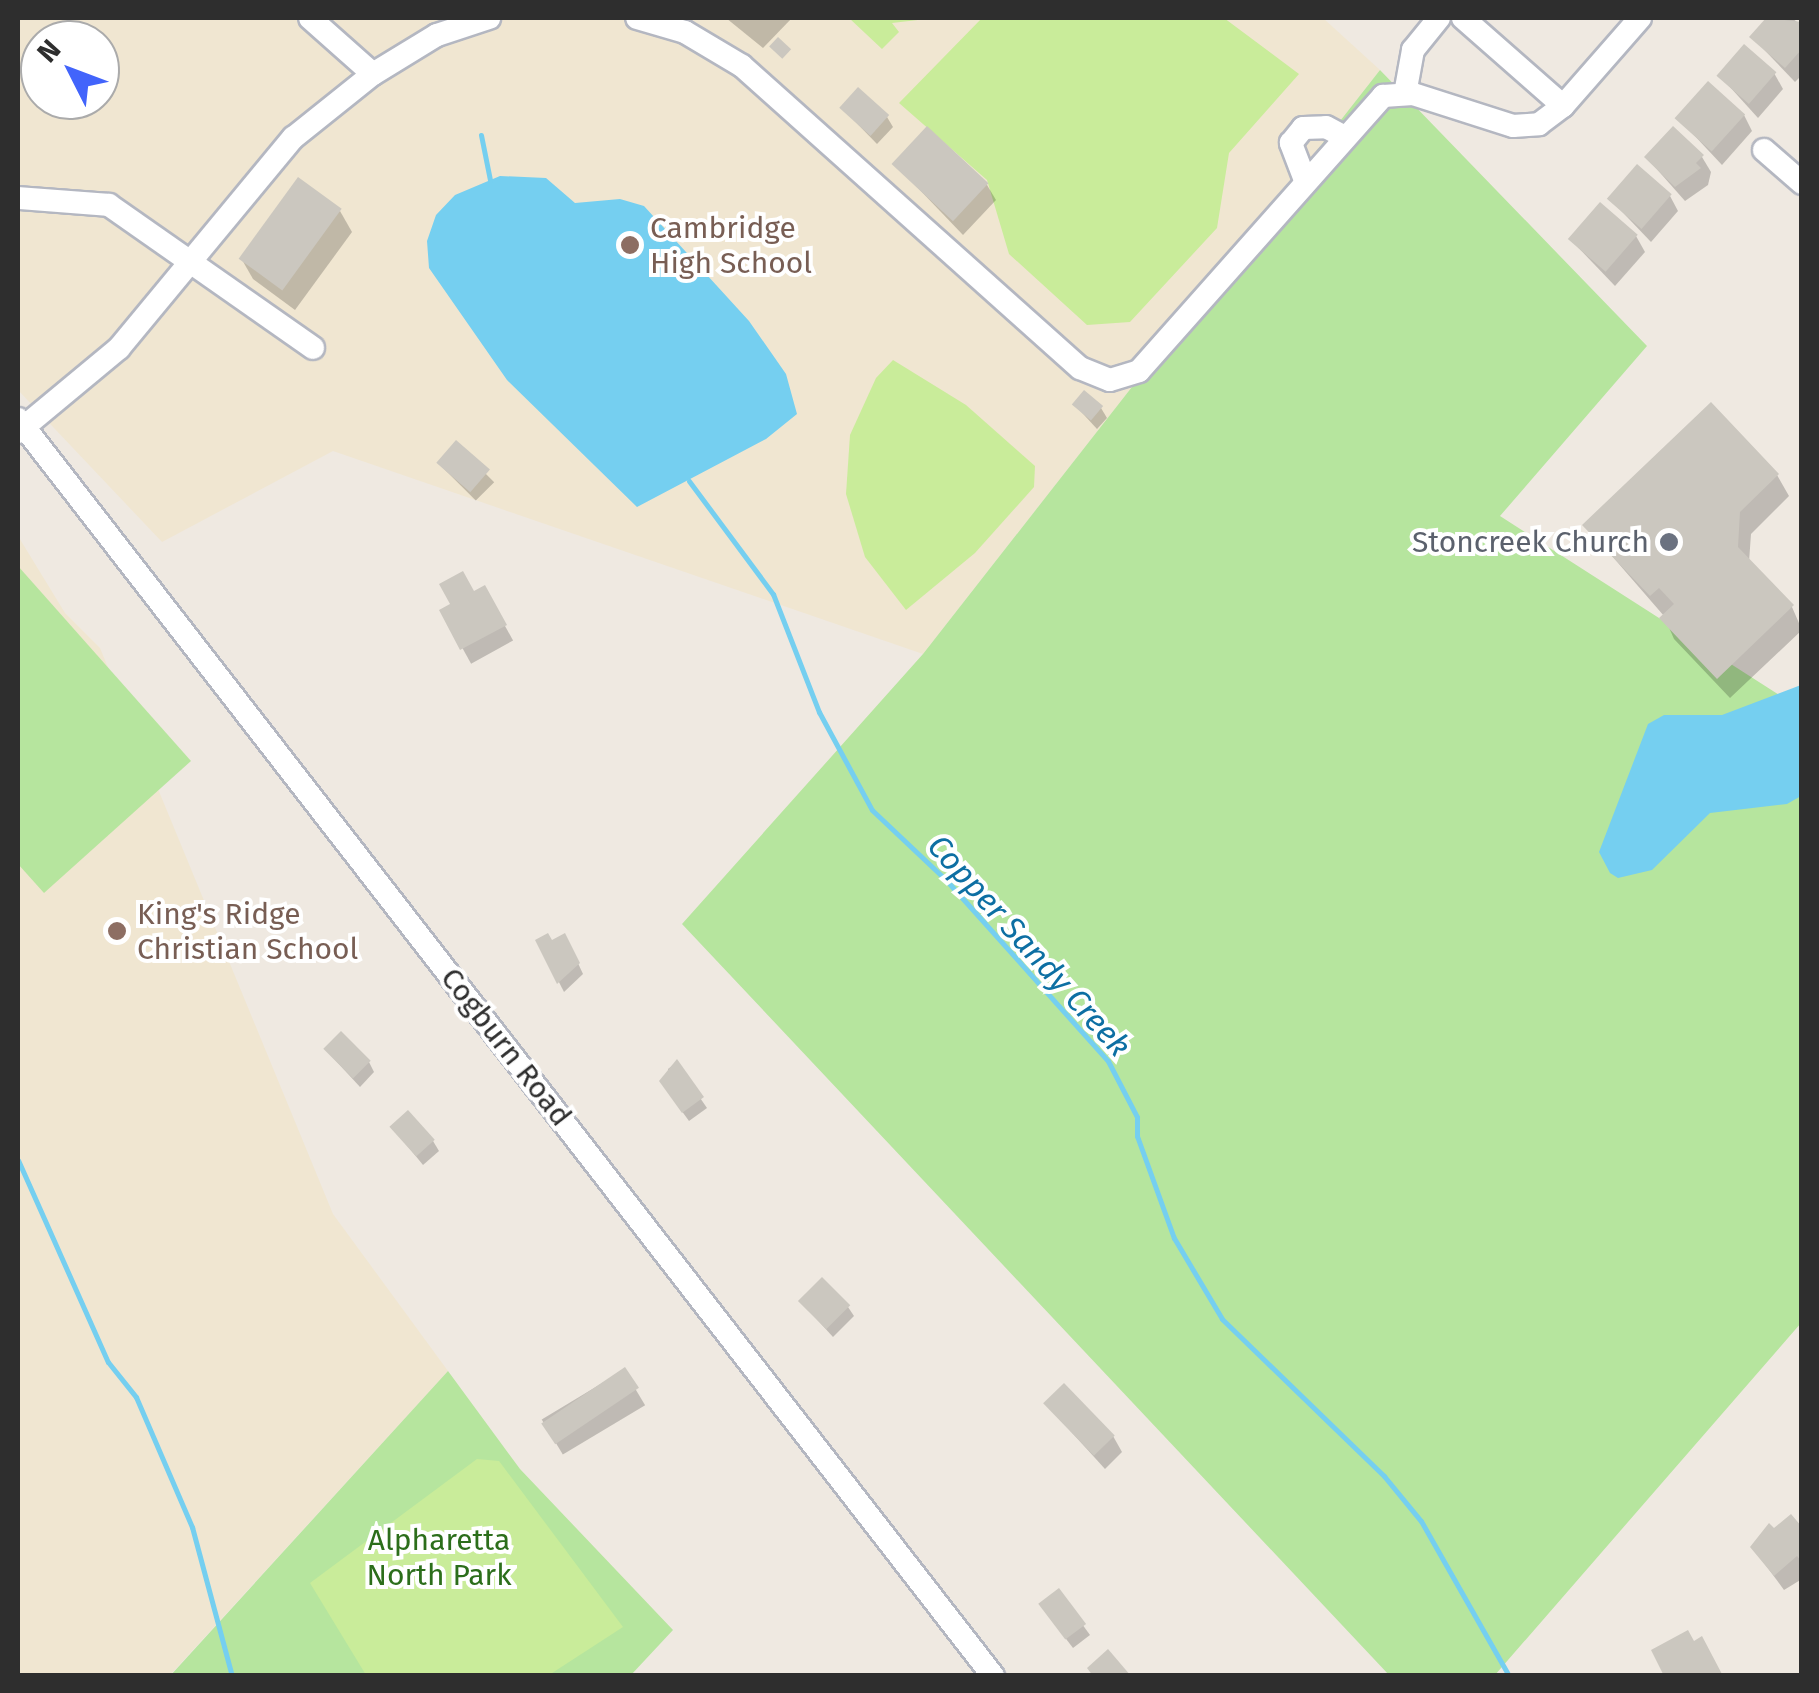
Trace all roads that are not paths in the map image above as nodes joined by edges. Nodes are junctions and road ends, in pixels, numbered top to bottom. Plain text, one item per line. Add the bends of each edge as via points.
1 (310, 18) edge
2 (488, 18) edge
3 (637, 18) edge
4 (1439, 18) edge
5 (1462, 18) edge
6 (1640, 18) edge
7 (373, 74) junction
8 (1405, 94) junction
9 (1563, 106) junction
10 (1343, 136) junction
11 (1764, 150) dead end
12 (1305, 180) junction
13 (1802, 183) edge
14 (18, 198) edge
15 (194, 264) junction
16 (313, 348) dead end
17 (20, 426) edge
18 (993, 1676) edge

1 - 7 street
2 - 7 street via 437,35
3 - 12 street via 685,32 742,66 1080,368 1110,380 1139,371
4 - 8 street via 1413,50
5 - 9 street
6 - 9 street
7 - 15 street via 293,138
8 - 9 street via 1513,126 1539,124
8 - 10 street via 1382,96
10 - 12 street
10 - 12 street via 1326,127 1303,128 1291,143
11 - 13 street
14 - 15 street via 108,205
15 - 16 street
15 - 17 street via 119,348
17 - 18 street, Cogburn Road

